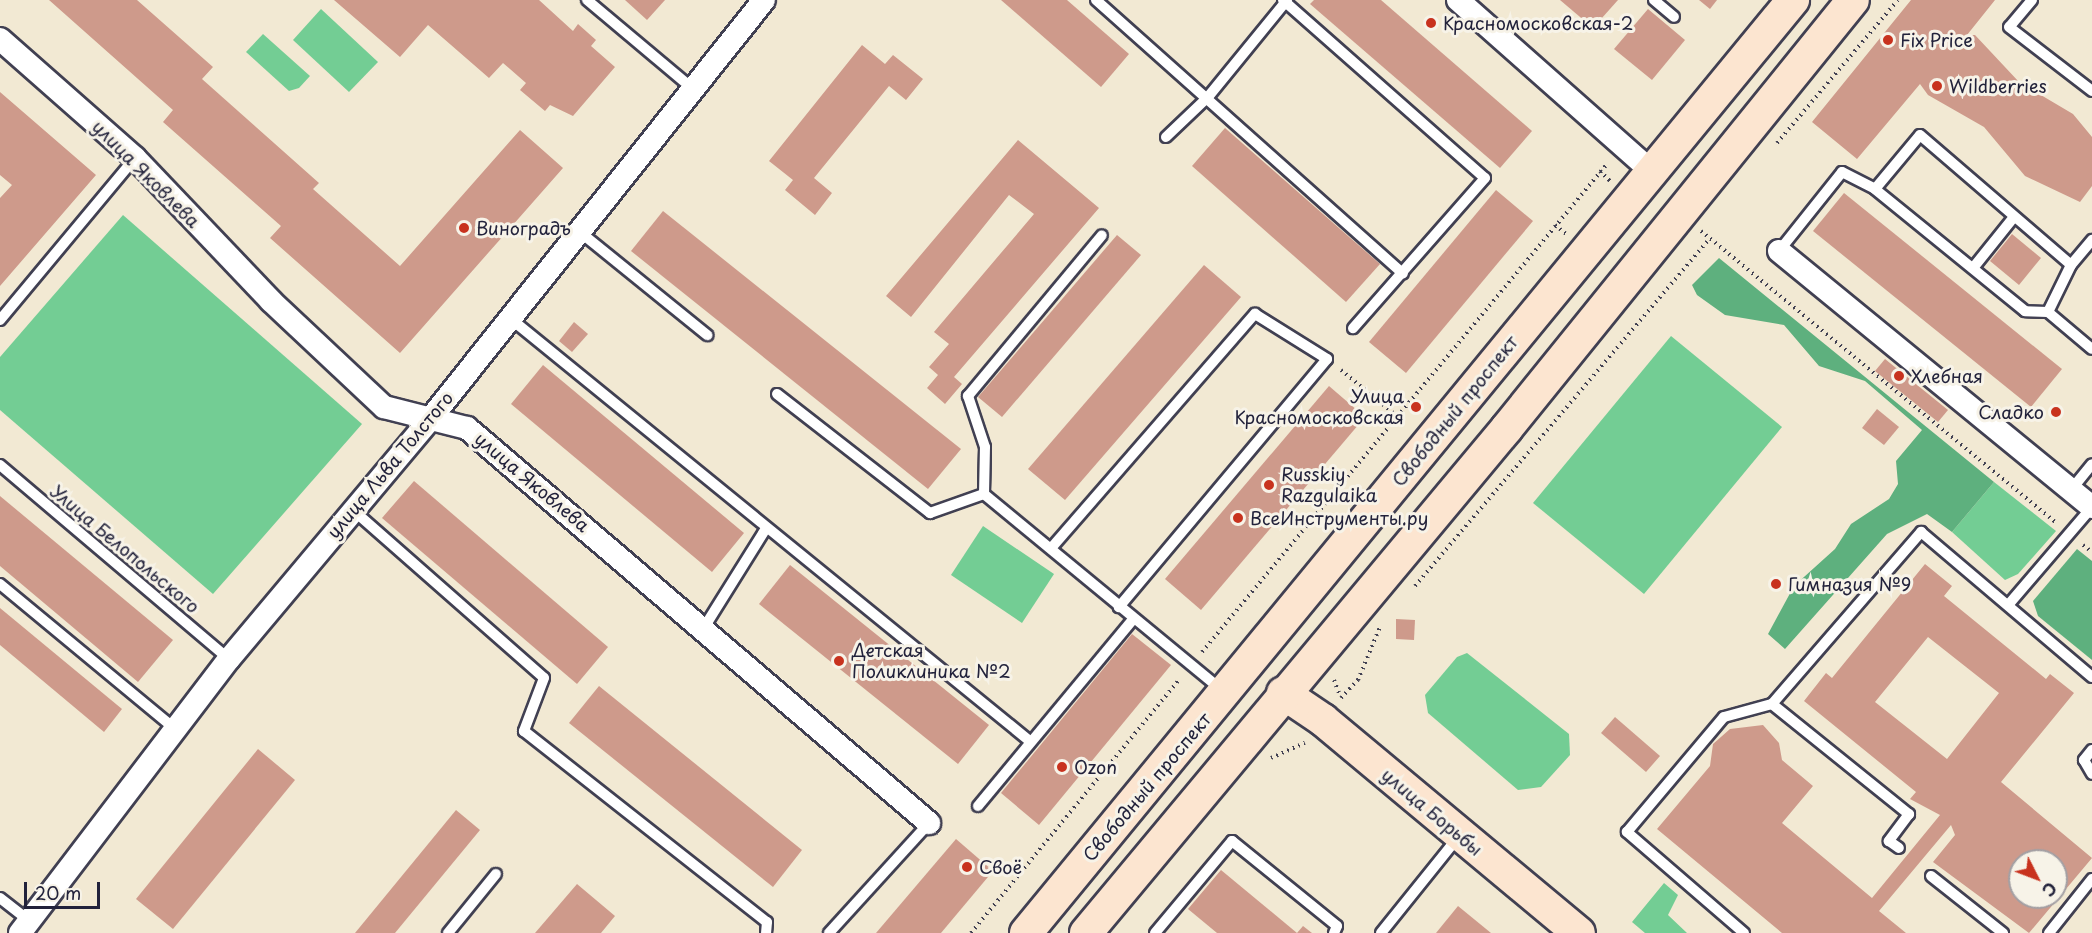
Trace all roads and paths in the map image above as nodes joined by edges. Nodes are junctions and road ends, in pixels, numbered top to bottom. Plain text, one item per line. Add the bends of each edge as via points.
1 (587, 0) edge
2 (764, 0) edge
3 (1095, 0) edge
4 (1458, 0) edge
5 (1654, 0) edge
6 (1793, 0) edge
7 (1853, 0) edge
8 (1898, 0) edge
9 (2032, 0) edge
10 (1285, 1) edge
11 (1674, 17) dead end
12 (0, 39) edge
13 (693, 89) junction
14 (2092, 91) edge
15 (1208, 97) junction
16 (1804, 114) dead end
17 (1166, 137) dead end
18 (135, 158) junction
19 (1608, 163) dead end
20 (1600, 171) junction
21 (1651, 171) junction
22 (1612, 182) dead end
23 (1875, 189) junction
24 (1576, 200) junction
25 (1582, 205) dead end
26 (1691, 218) junction
27 (2013, 218) junction
28 (1555, 225) junction
29 (580, 232) junction
30 (1102, 235) dead end
31 (1568, 236) dead end
32 (1709, 239) junction
33 (2092, 240) edge
34 (1779, 251) joint
35 (2071, 265) junction
36 (1973, 268) junction
37 (1403, 274) junction
38 (2048, 312) junction
39 (511, 319) junction
40 (0, 320) edge
41 (1353, 328) dead end
42 (707, 335) dead end
43 (2092, 349) edge
44 (1327, 359) junction
45 (777, 394) dead end
46 (1397, 416) junction
47 (431, 418) junction
48 (2092, 464) edge
49 (0, 465) edge
50 (2071, 490) junction
51 (984, 494) junction
52 (2092, 507) edge
53 (353, 510) junction
54 (765, 530) junction
55 (2068, 533) junction
56 (1053, 546) junction
57 (2092, 552) edge
58 (0, 584) edge
59 (1407, 595) dead end
60 (2009, 604) junction
61 (1119, 607) junction
62 (1133, 619) junction
63 (705, 626) junction
64 (1361, 646) dead end
65 (229, 659) junction
66 (1190, 667) junction
67 (1341, 672) dead end
68 (2092, 677) edge
69 (1225, 692) junction
70 (1283, 693) junction
71 (1772, 704) junction
72 (174, 728) junction
73 (1031, 742) junction
74 (2092, 750) edge
75 (2092, 774) edge
76 (978, 806) dead end
77 (929, 823) joint
78 (1459, 836) junction
79 (1899, 848) dead end
80 (496, 874) dead end
81 (1931, 876) dead end
82 (2092, 879) edge
83 (0, 898) edge
84 (25, 927) edge
85 (448, 933) edge
86 (766, 933) edge
87 (829, 933) edge
88 (971, 933) edge
89 (1026, 933) edge
90 (1086, 933) edge
91 (1155, 933) edge
92 (1334, 933) edge
93 (1381, 933) edge
94 (1579, 933) edge
95 (1744, 933) edge
96 (2003, 933) edge
97 (2049, 933) edge

1 - 13 lane
2 - 13 street, улица Льва Толстого
3 - 15 lane
4 - 21 street
5 - 11 lane
6 - 21 main road, Свободный проспект
7 - 26 main road
8 - 16 path
9 - 14 lane via 2009,27
10 - 15 lane
10 - 37 lane via 1485,178
12 - 18 street, улица Яковлева
13 - 29 street, улица Льва Толстого
15 - 17 lane
15 - 37 lane
18 - 40 lane
18 - 47 street, улица Яковлева via 271,301 384,407
19 - 20 path
20 - 22 path
20 - 24 path
21 - 26 main road
21 - 69 main road, Свободный проспект
23 - 27 lane via 1920,135
23 - 34 lane via 1842,172
23 - 36 lane
24 - 25 path
24 - 28 path
26 - 32 path
26 - 70 main road
27 - 35 lane
27 - 36 lane
28 - 31 path
28 - 46 path
29 - 39 street, улица Льва Толстого
29 - 42 lane
30 - 51 lane via 968,396 985,447
32 - 55 path
32 - 59 path
33 - 35 lane
34 - 50 street
35 - 38 lane
36 - 38 lane via 2025,311
37 - 41 lane
38 - 43 lane
39 - 47 street, улица Льва Толстого
39 - 54 lane
44 - 46 path
44 - 56 lane via 1255,314
44 - 61 lane
45 - 51 lane via 930,513
46 - 66 path
47 - 53 street, улица Льва Толстого
47 - 63 street, улица Яковлева via 467,428
48 - 50 lane
49 - 65 lane, Улица Белопольского
50 - 52 street
51 - 56 lane
52 - 55 lane
53 - 65 street, улица Льва Толстого
53 - 86 lane via 544,678 524,731 767,922
54 - 63 lane
54 - 73 lane
55 - 57 path
55 - 60 lane
56 - 61 lane
58 - 72 lane
60 - 68 lane
60 - 71 lane via 1921,532
61 - 62 lane
62 - 66 lane
62 - 73 lane
63 - 77 street, улица Яковлева
64 - 67 path via 1382,621 1358,680 1341,699 1334,680
65 - 72 street, улица Льва Толстого
66 - 69 lane
66 - 88 path
69 - 89 main road, Свободный проспект
70 - 78 main road, улица Борьбы via 1323,720
70 - 90 main road
71 - 79 lane via 1909,814 1889,841
71 - 95 lane via 1724,717 1627,832
72 - 84 street, улица Льва Толстого
73 - 76 lane
74 - 75 lane via 2084,760
77 - 87 lane
78 - 93 lane
78 - 94 main road, улица Борьбы
80 - 85 lane
81 - 96 lane
82 - 97 lane
83 - 84 lane
91 - 92 lane via 1232,840 1337,926

